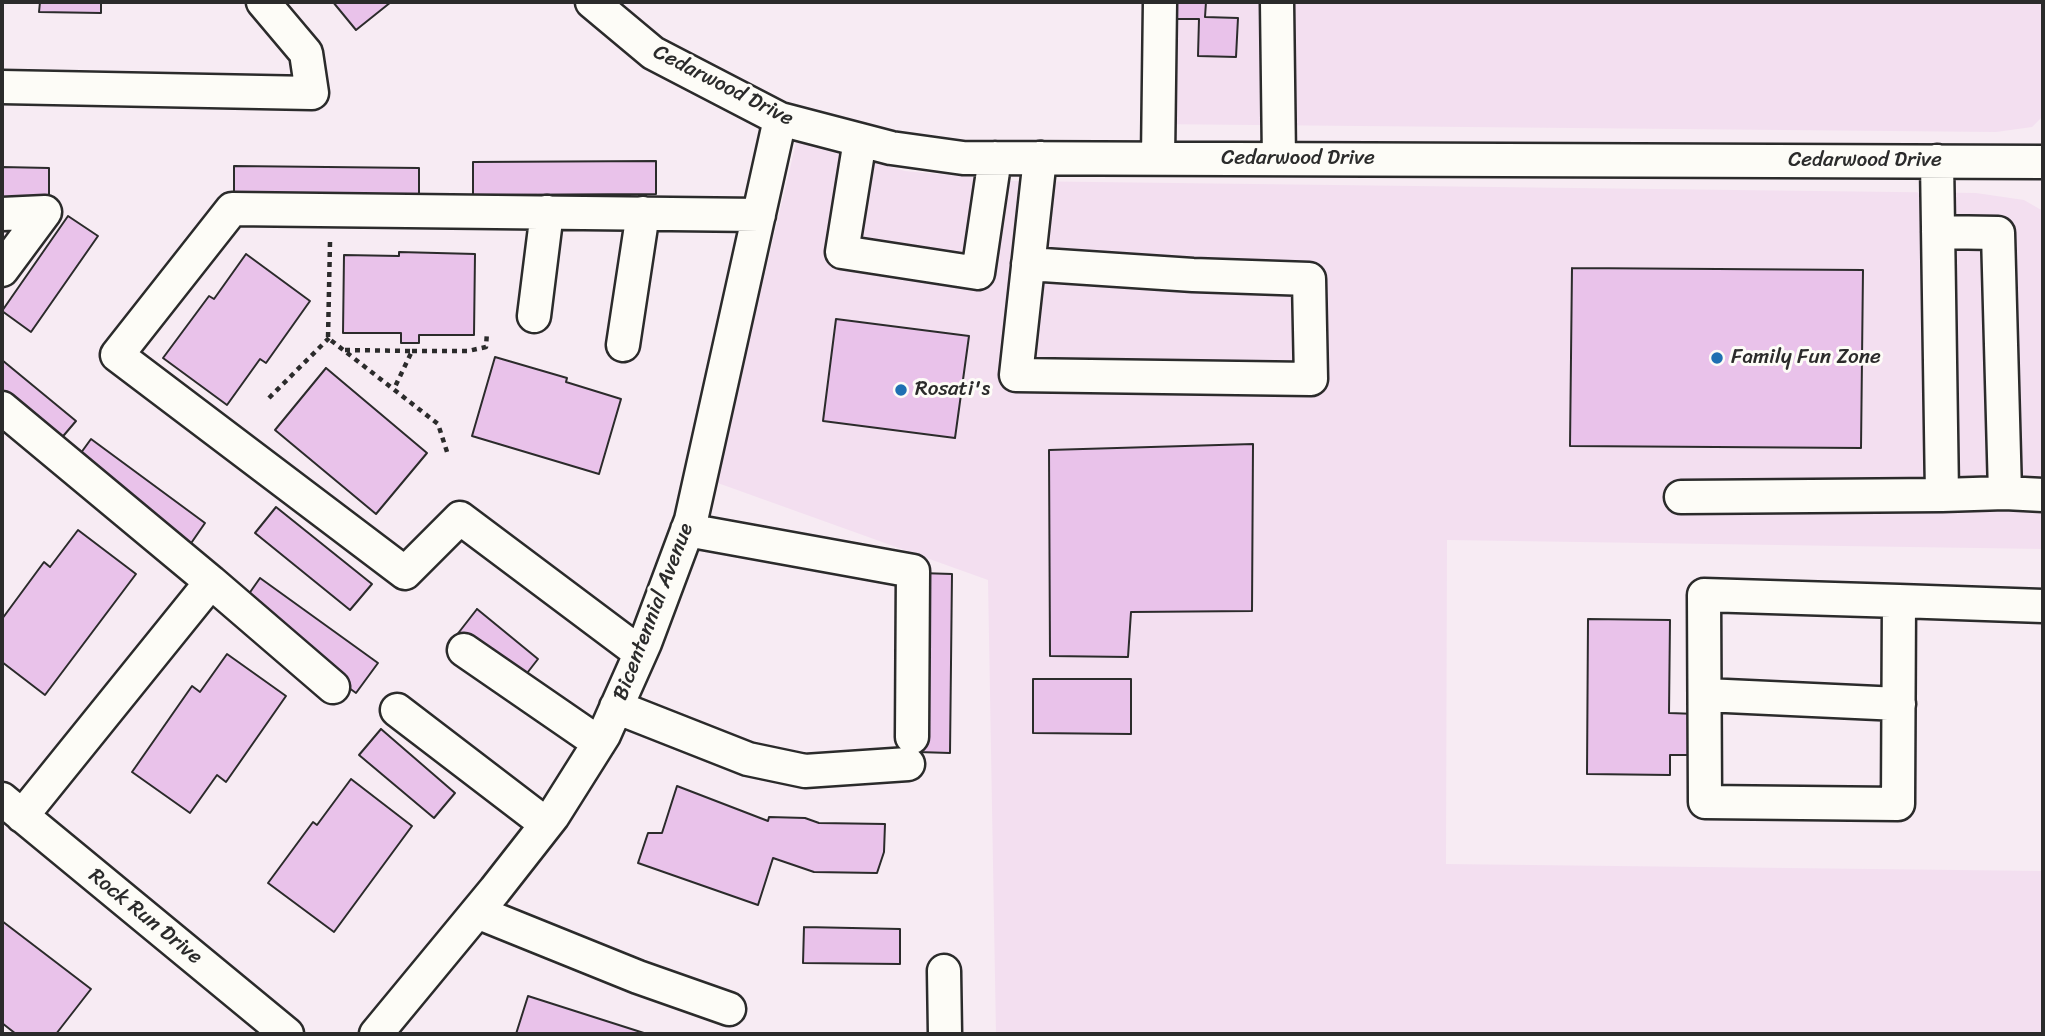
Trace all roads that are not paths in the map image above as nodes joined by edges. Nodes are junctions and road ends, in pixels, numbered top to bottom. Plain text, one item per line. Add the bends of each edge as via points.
1 (263, 2) edge
2 (592, 2) edge
3 (1160, 2) edge
4 (1278, 2) edge
5 (2, 87) edge
6 (780, 119) junction
7 (860, 140) junction
8 (995, 158) junction
9 (1040, 158) junction
10 (1158, 158) junction
11 (1279, 159) junction
12 (1937, 161) junction
13 (2043, 162) edge
14 (547, 212) junction
15 (643, 213) junction
16 (2, 214) edge
17 (759, 215) junction
18 (1938, 232) junction
19 (1028, 264) junction
20 (2, 270) edge
21 (534, 316) dead end
22 (623, 345) dead end
23 (2, 408) edge
24 (2005, 493) junction
25 (1942, 495) junction
26 (2043, 495) edge
27 (1681, 497) dead end
28 (687, 530) junction
29 (211, 582) junction
30 (1899, 601) junction
31 (2043, 606) edge
32 (464, 650) dead end
33 (640, 653) junction
34 (333, 687) dead end
35 (1705, 695) junction
36 (1899, 704) junction
37 (617, 707) junction
38 (397, 710) dead end
39 (599, 743) junction
40 (12, 808) edge
41 (547, 824) junction
42 (477, 912) junction
43 (944, 971) dead end
44 (729, 1009) dead end
45 (287, 1034) edge
46 (376, 1034) edge
47 (945, 1034) edge

1 - 5 street via 306,53 312,93
2 - 6 street, Cedarwood Drive via 653,54
3 - 10 street
4 - 11 street
6 - 7 street, Cedarwood Drive
6 - 17 street, Bicentennial Avenue
7 - 8 street, Cedarwood Drive via 963,158
7 - 8 street via 842,252 978,273
8 - 9 street, Cedarwood Drive
9 - 10 street, Cedarwood Drive
9 - 19 street
10 - 11 street, Cedarwood Drive
11 - 12 street, Cedarwood Drive
12 - 13 street, Cedarwood Drive
12 - 18 street
14 - 15 street
14 - 21 street
14 - 33 street via 232,209 117,355 405,573 460,518
15 - 17 street
15 - 22 street
16 - 20 street via 45,212
17 - 28 street, Bicentennial Avenue
18 - 24 street via 1998,233
18 - 25 street
19 - 19 street via 1016,375 1311,379 1309,279
23 - 29 street
24 - 25 street
24 - 26 street
25 - 27 street
28 - 33 street, Bicentennial Avenue
28 - 37 street via 913,571 910,750 804,771 748,759
29 - 34 street
29 - 40 street
30 - 31 street
30 - 35 street via 1704,596
30 - 36 street
32 - 39 street
33 - 37 street, Bicentennial Avenue
35 - 36 street
35 - 36 street via 1706,802 1898,804
37 - 39 street, Bicentennial Avenue
38 - 41 street
39 - 41 street, Bicentennial Avenue
40 - 45 street, Rock Run Drive
41 - 42 street, Bicentennial Avenue
42 - 44 street
42 - 46 street, Bicentennial Avenue
43 - 47 street

